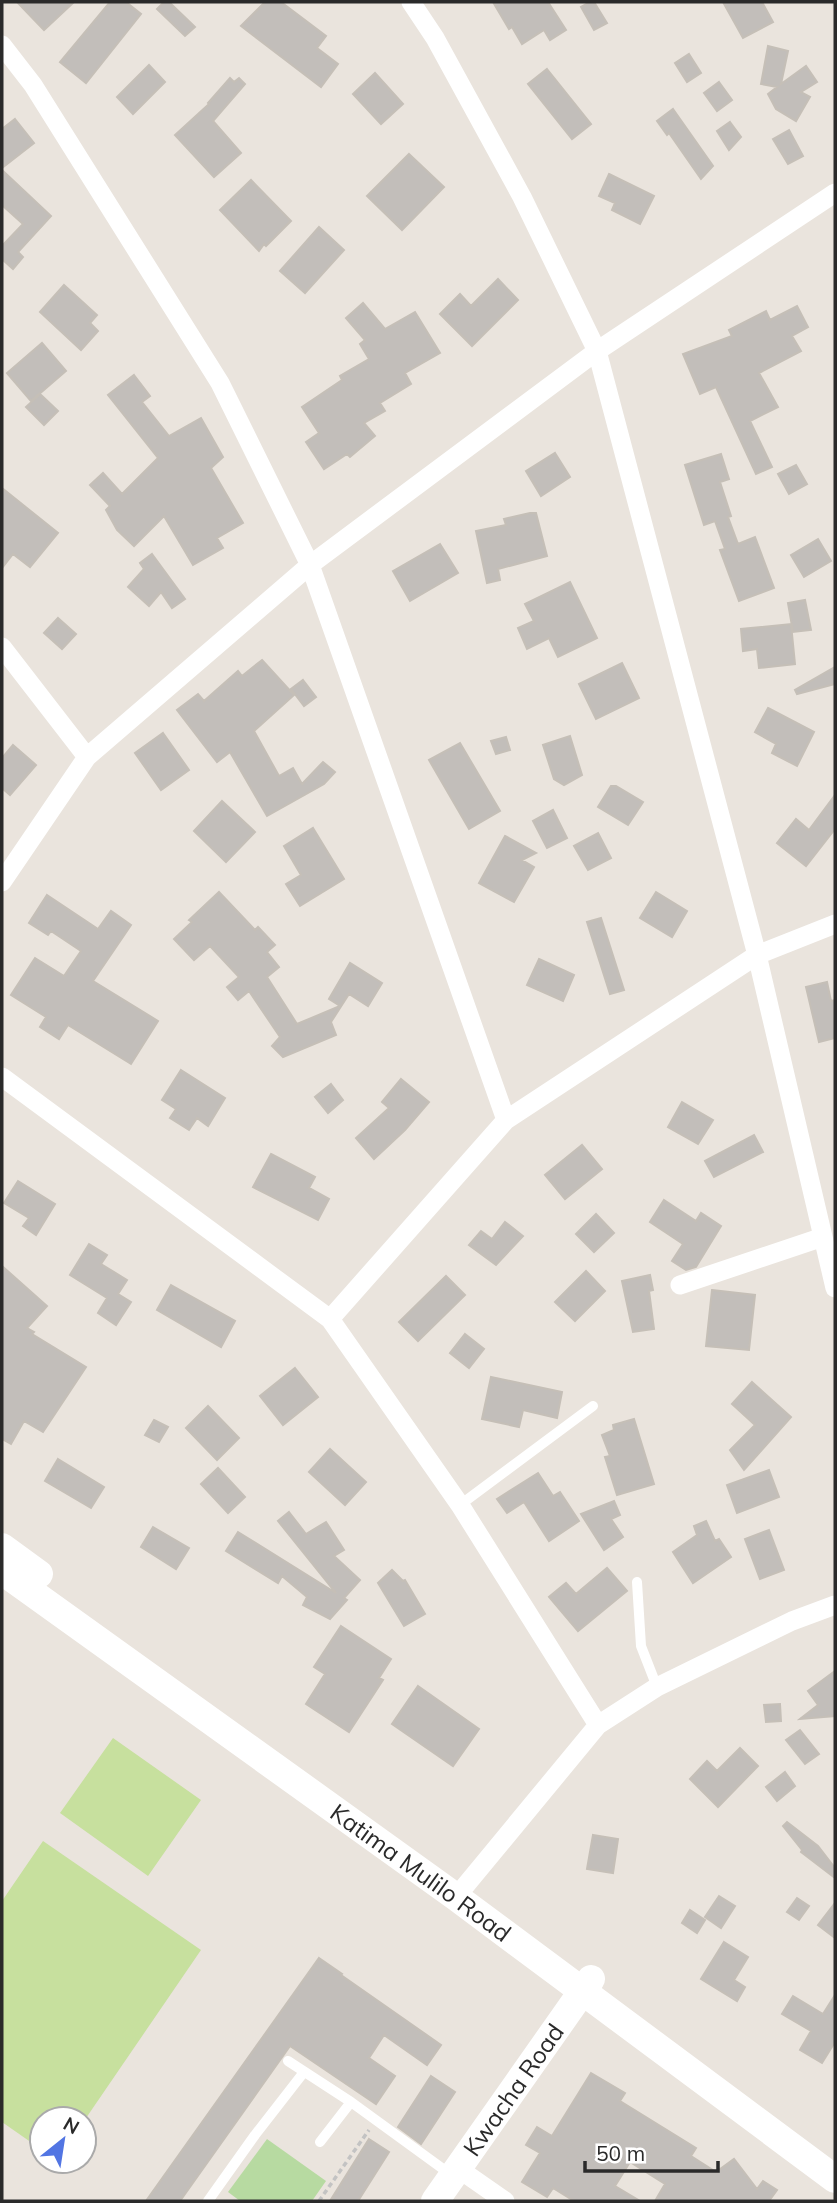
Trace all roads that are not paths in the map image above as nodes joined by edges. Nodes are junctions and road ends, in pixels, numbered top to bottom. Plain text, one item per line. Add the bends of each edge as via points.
1 (411, 2) edge
2 (2, 45) edge
3 (835, 193) edge
4 (597, 351) junction
5 (310, 565) junction
6 (2, 647) edge
7 (87, 757) junction
8 (2, 882) edge
9 (835, 924) edge
10 (757, 955) junction
11 (2, 1077) edge
12 (506, 1120) junction
13 (823, 1237) junction
14 (680, 1285) dead end
15 (835, 1288) edge
16 (330, 1319) junction
17 (593, 1406) dead end
18 (460, 1505) junction
19 (2, 1547) edge
20 (2, 1570) edge
21 (637, 1582) dead end
22 (835, 1605) edge
23 (657, 1687) junction
24 (598, 1724) junction
25 (461, 1889) junction
26 (587, 1984) junction
27 (288, 2061) dead end
28 (304, 2072) junction
29 (351, 2102) junction
30 (320, 2143) dead end
31 (835, 2156) edge
32 (456, 2173) junction
33 (835, 2179) edge
34 (208, 2201) edge
35 (435, 2201) edge
36 (505, 2201) edge

1 - 4 street via 522,197
2 - 5 street via 33,85 220,383
3 - 4 street
4 - 5 street
4 - 10 street
5 - 7 street
5 - 12 street
6 - 7 street
7 - 8 street
9 - 10 street
10 - 12 street
10 - 13 street
11 - 16 street
12 - 16 street
13 - 14 street
13 - 15 street
16 - 18 street
17 - 18 lane
18 - 24 street
19 - 25 main road, Katima Mulilo Road
20 - 25 main road, Katima Mulilo Road
21 - 23 lane via 640,1646
22 - 23 street
23 - 24 street
24 - 25 street
25 - 26 main road, Katima Mulilo Road
26 - 31 main road, Katima Mulilo Road
26 - 32 main road, Kwacha Road
26 - 33 main road, Katima Mulilo Road
27 - 28 lane
28 - 29 lane
28 - 34 lane
29 - 30 lane
29 - 32 lane
32 - 35 main road, Kwacha Road
32 - 36 street

